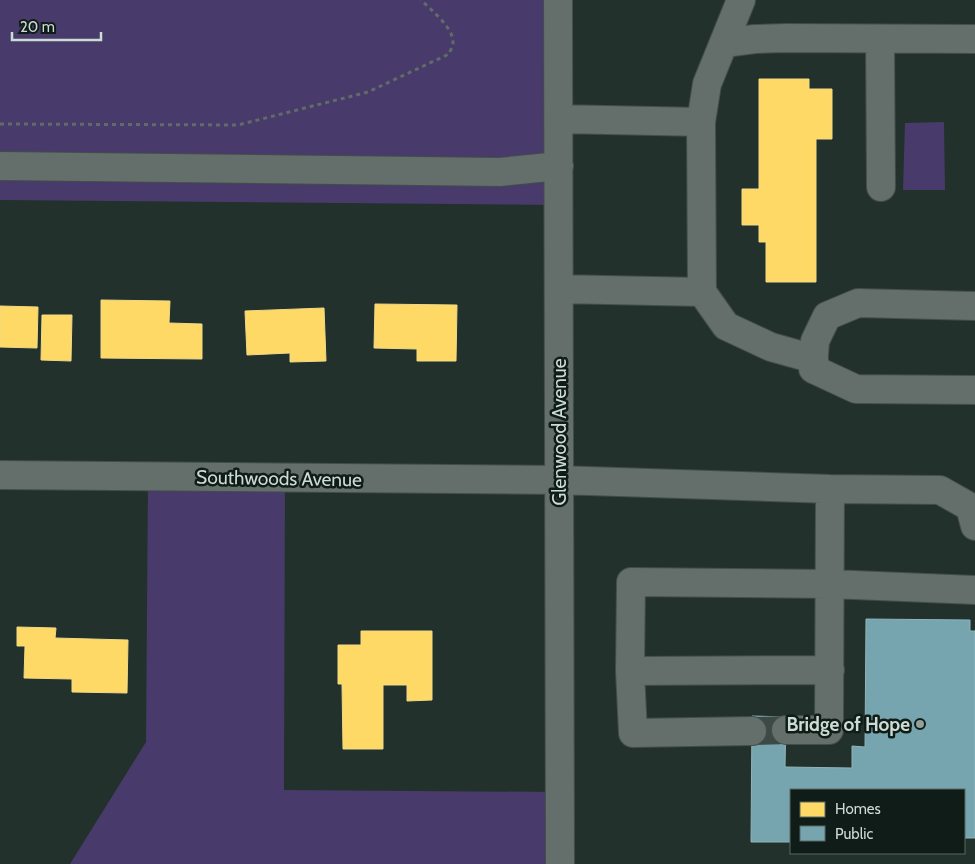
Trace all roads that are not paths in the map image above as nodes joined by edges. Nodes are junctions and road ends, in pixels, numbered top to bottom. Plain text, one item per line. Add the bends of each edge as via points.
1 (558, 0) edge
2 (740, 0) edge
3 (880, 39) junction
4 (975, 39) edge
5 (724, 42) junction
6 (559, 119) junction
7 (701, 122) junction
8 (0, 166) edge
9 (559, 166) junction
10 (881, 187) dead end
11 (559, 289) junction
12 (702, 292) junction
13 (975, 306) edge
14 (814, 359) junction
15 (975, 390) edge
16 (0, 475) edge
17 (558, 480) junction
18 (830, 489) junction
19 (975, 526) edge
20 (830, 584) junction
21 (975, 590) edge
22 (830, 670) junction
23 (630, 671) junction
24 (786, 730) tunnel mouth
25 (752, 732) tunnel mouth
26 (560, 864) edge

1 - 6 street, Glenwood Avenue
2 - 5 street
3 - 4 street
3 - 5 street via 786,38
3 - 10 street
5 - 7 street via 707,84
6 - 7 street
6 - 9 street, Glenwood Avenue
7 - 12 street
8 - 9 street via 500,172
9 - 11 street, Glenwood Avenue
11 - 12 street
11 - 17 street, Glenwood Avenue
12 - 14 street via 726,326 771,347
13 - 14 street via 858,303 827,316 816,341
14 - 15 street via 813,369 856,389
16 - 17 street, Southwoods Avenue
17 - 18 street, Southwoods Avenue
17 - 26 street, Glenwood Avenue
18 - 19 street, Southwoods Avenue via 940,490 970,507
18 - 20 street
20 - 21 street
20 - 22 street
20 - 23 street via 631,582
22 - 23 street
22 - 24 street via 829,730
23 - 25 street via 633,733

